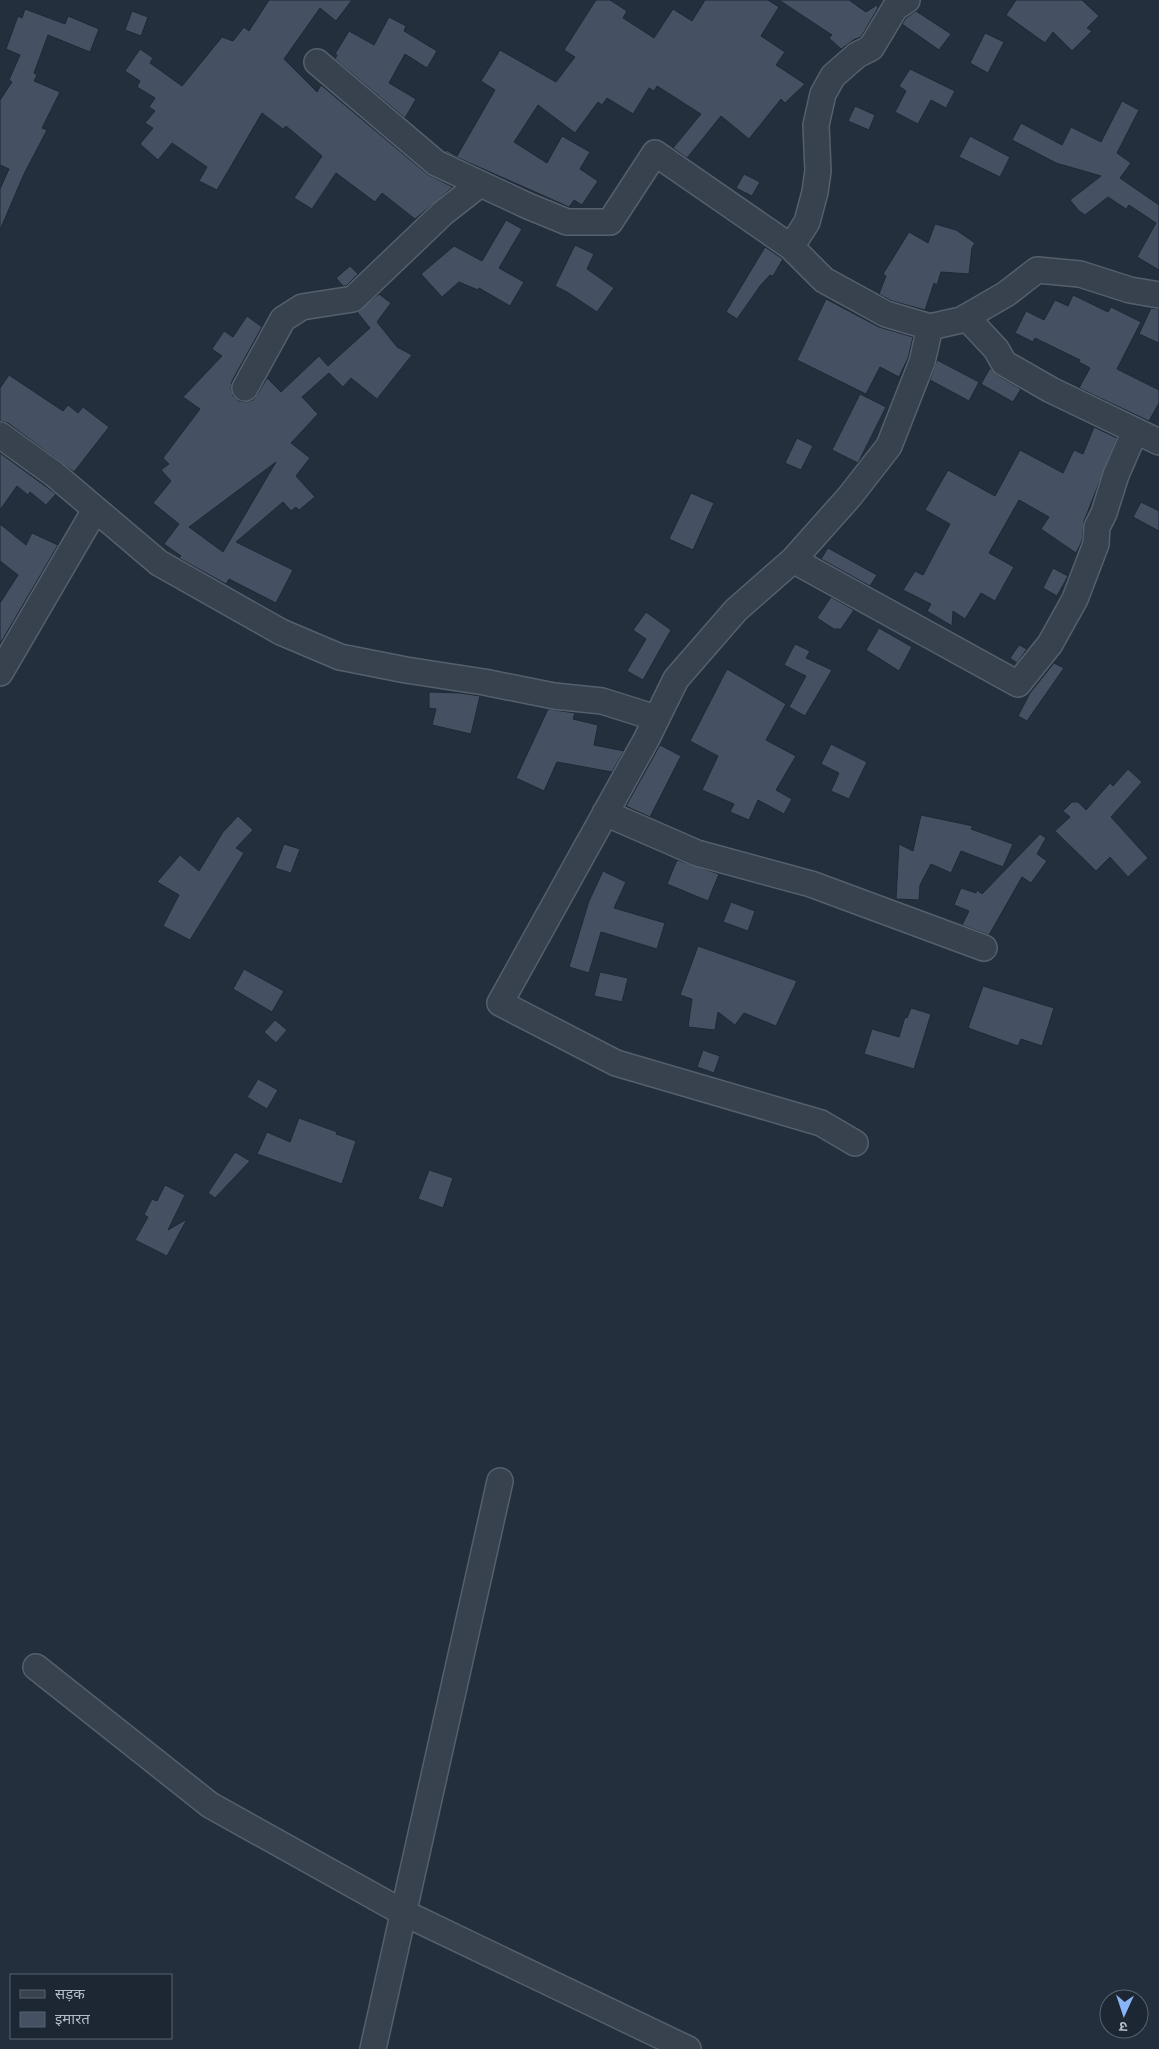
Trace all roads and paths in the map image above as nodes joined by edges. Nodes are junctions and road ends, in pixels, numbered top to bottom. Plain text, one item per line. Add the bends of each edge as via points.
1 (907, 0) edge
2 (317, 62) dead end
3 (480, 184) junction
4 (792, 247) junction
5 (1159, 294) edge
6 (966, 318) junction
7 (930, 327) junction
8 (245, 388) dead end
9 (1134, 431) junction
10 (0, 435) edge
11 (1159, 442) edge
12 (95, 510) junction
13 (793, 560) junction
14 (0, 673) edge
15 (656, 718) junction
16 (605, 813) junction
17 (984, 948) dead end
18 (855, 1143) dead end
19 (500, 1481) dead end
20 (36, 1667) dead end
21 (402, 1912) junction
22 (373, 2049) edge
23 (688, 2049) edge

1 - 4 street via 895,8 871,48 857,55 833,76 824,94 816,125 818,171 815,192 807,222
2 - 3 street via 436,164
3 - 4 street via 567,222 610,222 655,153
3 - 8 street via 444,213 353,299 302,307 283,319
4 - 7 street via 824,280 886,314
5 - 6 street via 1130,290 1080,274 1037,270 1006,294
6 - 7 street
6 - 9 street via 996,349 1004,363
7 - 13 street via 922,362 889,446
9 - 11 street
9 - 13 street via 1097,527 1096,544 1075,599 1050,644 1018,684
10 - 12 street via 54,474
12 - 14 street
12 - 15 street via 159,562 281,632 340,657 554,696 602,701
13 - 15 street via 736,610 676,680
15 - 16 street
16 - 17 street via 697,853 810,884
16 - 18 street via 500,1003 616,1063 821,1123
19 - 21 street
20 - 21 street via 210,1805
21 - 22 street
21 - 23 street

